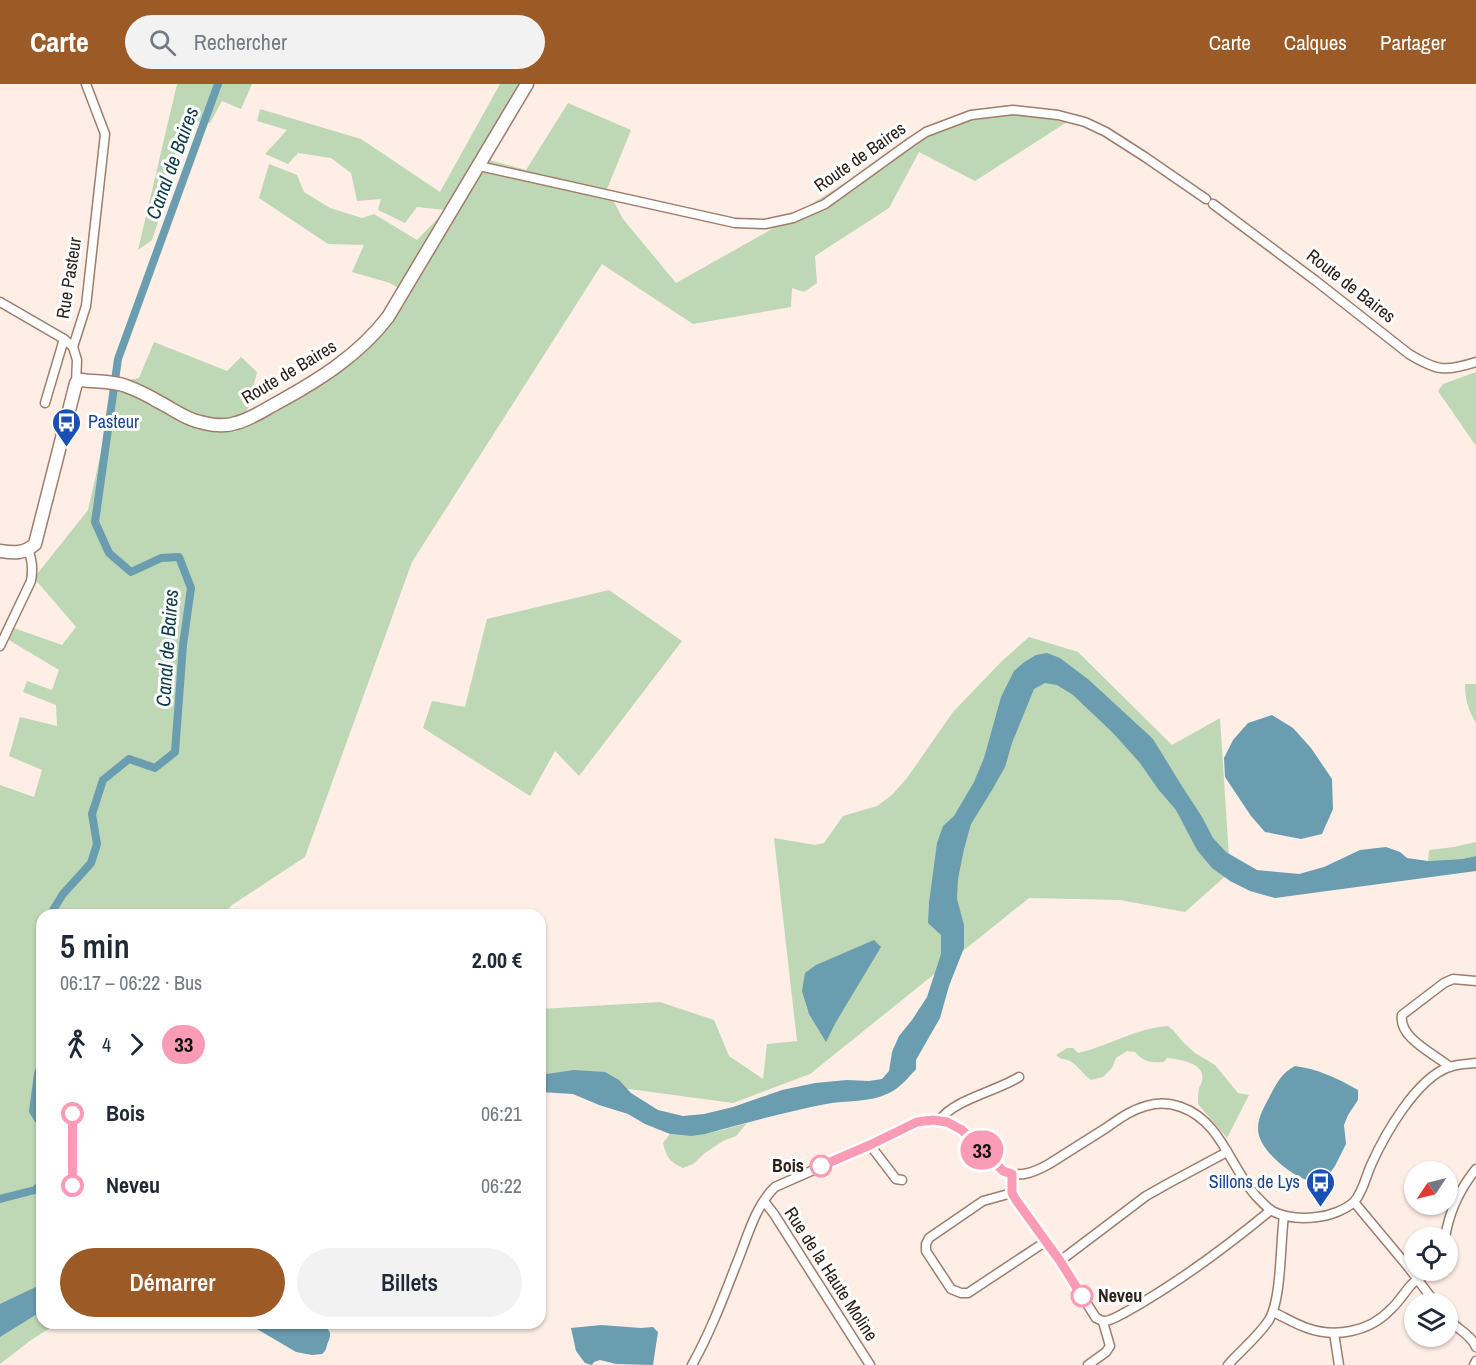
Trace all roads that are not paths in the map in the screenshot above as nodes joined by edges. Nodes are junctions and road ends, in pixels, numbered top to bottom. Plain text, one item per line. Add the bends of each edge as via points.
1 (86, 84) edge
2 (527, 84) edge
3 (474, 175) junction
4 (0, 302) edge
5 (64, 339) junction
6 (73, 346) junction
7 (1476, 362) edge
8 (76, 383) junction
9 (45, 403) dead end
10 (28, 550) junction
11 (0, 551) edge
12 (0, 646) edge
13 (1476, 981) edge
14 (1476, 1063) edge
15 (1450, 1067) junction
16 (1019, 1077) dead end
17 (940, 1120) junction
18 (870, 1145) junction
19 (1227, 1152) junction
20 (1476, 1169) edge
21 (1012, 1174) junction
22 (902, 1180) dead end
23 (1012, 1193) junction
24 (764, 1201) junction
25 (1354, 1202) junction
26 (1271, 1210) junction
27 (1284, 1216) junction
28 (1447, 1227) edge
29 (1045, 1242) junction
30 (1060, 1261) junction
31 (1404, 1263) edge
32 (1417, 1281) edge
33 (1273, 1312) junction
34 (1103, 1322) junction
35 (1458, 1330) edge
36 (1334, 1333) junction
37 (1476, 1347) edge
38 (1476, 1361) edge
39 (692, 1365) edge
40 (870, 1365) edge
41 (1089, 1365) edge
42 (1228, 1365) edge
43 (1339, 1365) edge
44 (1473, 1365) edge

1 - 6 street, Rue Pasteur via 105,134 87,306
2 - 3 street
3 - 7 street, Route de Baires via 735,223 765,224 793,218 825,204 926,132 971,116 1013,110 1058,115 1106,132 1145,157 1425,364 1451,369
3 - 8 street, Route de Baires via 378,330 337,367 256,415 236,424 210,424 187,418 125,385 81,380
4 - 5 street
5 - 6 street
5 - 9 street
6 - 8 street, Rue Pasteur
8 - 10 street, Rue Pasteur via 35,544
10 - 11 street
10 - 12 street via 32,581
13 - 15 street via 1453,979 1442,984 1402,1015 1402,1025 1416,1042
14 - 15 street
15 - 25 street via 1426,1082 1399,1115 1378,1149
16 - 17 street via 944,1113
17 - 18 street via 917,1122
17 - 21 street via 962,1130 1003,1171
18 - 22 street via 896,1179
18 - 24 street via 775,1187
19 - 21 street via 1201,1117 1188,1109 1147,1105 1035,1172
19 - 26 street via 1253,1193
19 - 30 street via 1146,1197
20 - 28 street via 1461,1190
21 - 23 street
23 - 29 street
23 - 29 street via 983,1202 929,1238 926,1251 951,1289 968,1293
24 - 39 street
24 - 40 street, Rue de la Haute Moline
25 - 27 street via 1319,1217
25 - 31 street
26 - 27 street
26 - 34 street via 1195,1269
27 - 33 street
29 - 30 street
30 - 34 street via 1096,1318
32 - 36 street via 1378,1320 1357,1330
33 - 36 street via 1306,1328
33 - 42 street
34 - 41 street via 1110,1346
35 - 37 street via 1471,1338
36 - 43 street
38 - 44 street

